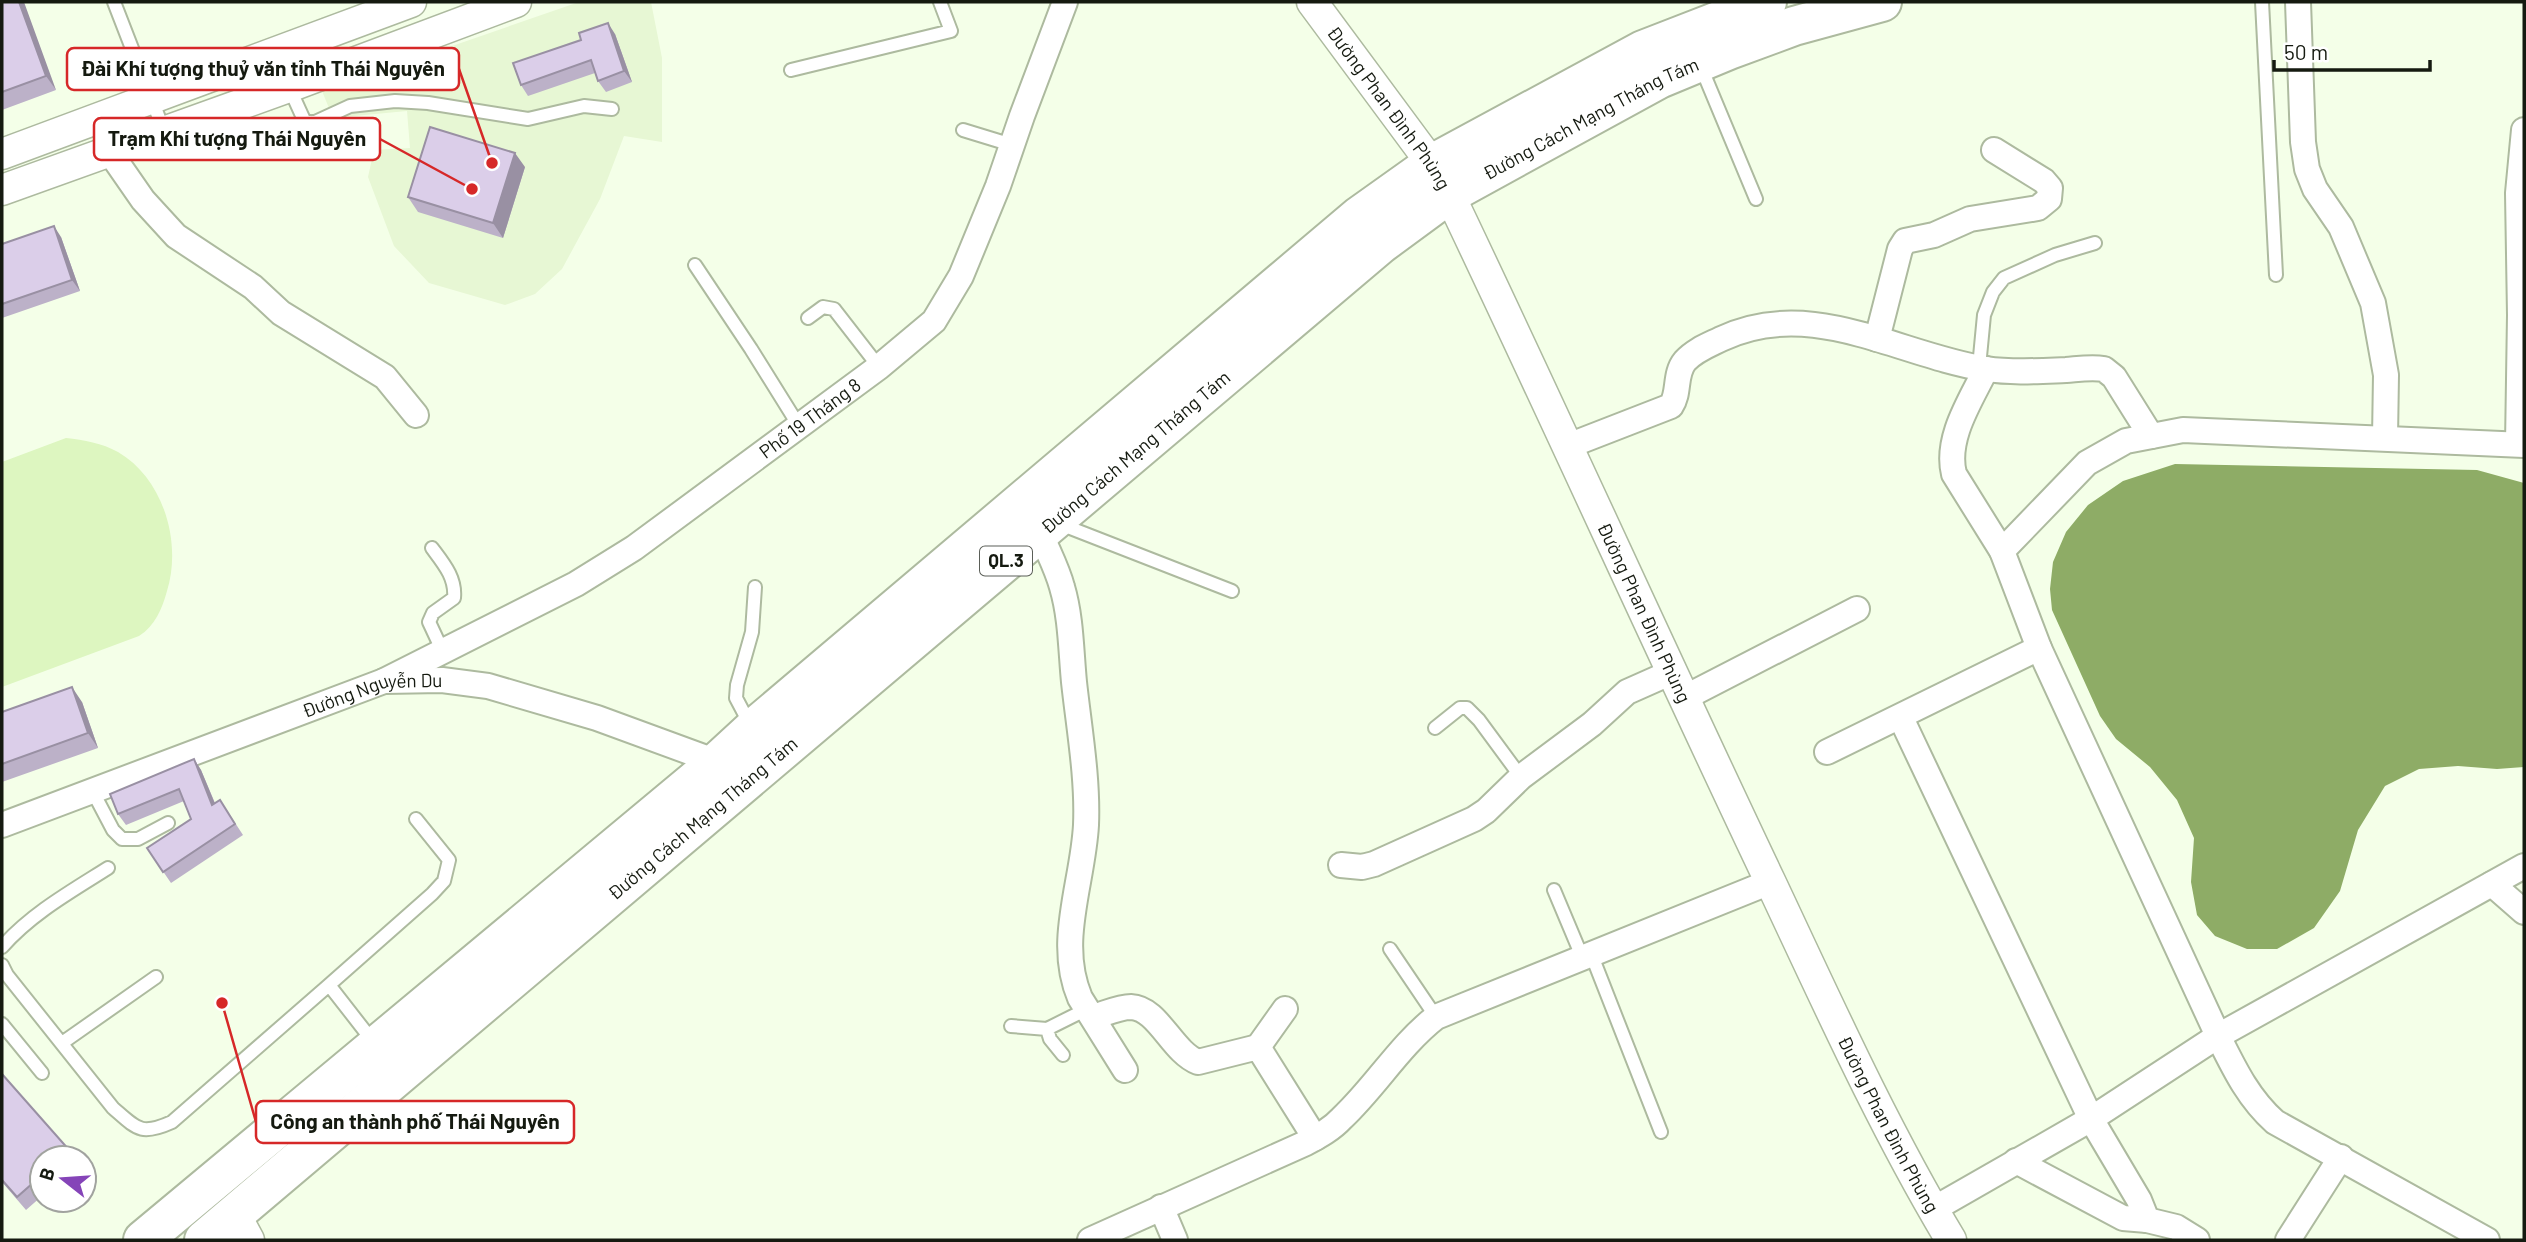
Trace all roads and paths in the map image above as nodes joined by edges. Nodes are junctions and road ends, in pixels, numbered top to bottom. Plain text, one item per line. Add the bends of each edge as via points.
1 (114, 2) edge
2 (411, 2) edge
3 (420, 2) edge
4 (516, 2) edge
5 (940, 2) edge
6 (1065, 2) edge
7 (1312, 2) edge
8 (1767, 2) edge
9 (1882, 2) edge
10 (2262, 2) edge
11 (2298, 2) edge
12 (432, 33) junction
13 (1699, 62) junction
14 (791, 70) dead end
15 (289, 87) junction
16 (151, 98) junction
17 (612, 109) dead end
18 (963, 130) dead end
19 (2524, 130) edge
20 (164, 131) junction
21 (1012, 145) junction
22 (1994, 150) dead end
23 (109, 151) junction
24 (2, 154) edge
25 (1440, 179) junction
26 (2, 190) edge
27 (1756, 200) dead end
28 (2095, 243) dead end
29 (695, 265) dead end
30 (2276, 275) dead end
31 (808, 318) dead end
32 (1877, 339) junction
33 (879, 367) junction
34 (1983, 368) junction
35 (416, 415) dead end
36 (799, 426) junction
37 (2151, 436) junction
38 (2385, 438) junction
39 (2521, 444) edge
40 (1568, 446) junction
41 (1047, 527) junction
42 (432, 548) dead end
43 (2002, 551) junction
44 (755, 587) dead end
45 (1233, 591) dead end
46 (1857, 609) dead end
47 (2039, 648) junction
48 (443, 652) junction
49 (384, 681) junction
50 (1678, 685) junction
51 (1901, 718) junction
52 (1435, 728) dead end
53 (767, 741) junction
54 (1827, 752) dead end
55 (728, 774) junction
56 (1521, 777) junction
57 (93, 792) junction
58 (416, 819) dead end
59 (168, 823) dead end
60 (2, 825) edge
61 (1342, 865) dead end
62 (2524, 866) edge
63 (108, 868) dead end
64 (1770, 882) junction
65 (2492, 884) junction
66 (1554, 890) dead end
67 (2524, 912) edge
68 (2, 947) edge
69 (1390, 948) dead end
70 (1587, 958) junction
71 (2, 965) edge
72 (156, 977) dead end
73 (329, 985) junction
74 (1285, 1009) dead end
75 (1090, 1013) junction
76 (1436, 1017) junction
77 (2, 1024) edge
78 (1011, 1026) dead end
79 (1047, 1029) junction
80 (2218, 1037) junction
81 (62, 1043) junction
82 (1258, 1047) junction
83 (1063, 1055) dead end
84 (390, 1060) junction
85 (1125, 1070) dead end
86 (42, 1073) dead end
87 (2091, 1119) junction
88 (1661, 1132) dead end
89 (1315, 1138) junction
90 (2341, 1157) junction
91 (2017, 1161) junction
92 (1161, 1207) junction
93 (1932, 1209) junction
94 (2147, 1220) junction
95 (242, 1227) edge
96 (143, 1240) edge
97 (204, 1240) edge
98 (1090, 1240) edge
99 (1175, 1240) edge
100 (1951, 1240) edge
101 (2197, 1240) edge
102 (2288, 1240) edge
103 (2487, 1240) edge

1 - 16 lane
2 - 16 street
3 - 12 street
4 - 12 street
5 - 14 lane via 951,31
6 - 21 street, Phố 19 Tháng 8
7 - 25 street, Đường Phan Đình Phùng
8 - 25 highway, Đường Cách Mạng Tháng Tám / QL.3 via 1643,50
9 - 13 highway, Đường Cách Mạng Tháng Tám / QL.3 via 1794,26
10 - 30 lane
11 - 38 street via 2307,169 2315,190 2341,228 2373,303 2386,375
12 - 15 street
13 - 25 highway, Đường Cách Mạng Tháng Tám / QL.3
13 - 27 lane
15 - 17 lane via 304,120 313,123 350,106 395,101 528,118 584,107
15 - 20 street
16 - 20 lane
16 - 24 street
18 - 21 lane
19 - 39 street via 2518,193
20 - 23 street
21 - 33 street, Phố 19 Tháng 8 via 961,276 934,321
22 - 32 street via 2044,181 2050,188 2049,200 2038,208 1970,219 1934,235 1905,241
23 - 26 street
23 - 35 street via 143,200 176,236 253,287 281,313 386,377
25 - 40 street, Đường Phan Đình Phùng
25 - 41 highway, Đường Cách Mạng Tháng Tám / QL.3 via 1381,244
25 - 53 highway, Đường Cách Mạng Tháng Tám / QL.3 via 1359,216
28 - 34 lane via 2004,278 1984,315
29 - 36 lane
31 - 33 lane via 823,307 834,309
32 - 34 street
32 - 40 street via 1791,323 1734,333 1698,350 1685,362 1671,406
33 - 36 street, Phố 19 Tháng 8
34 - 37 street via 2104,369 2114,377
34 - 43 street via 1952,448 1952,464
36 - 48 street, Phố 19 Tháng 8 via 634,548 576,584
37 - 38 street via 2183,430
37 - 43 street via 2126,441 2087,463
38 - 39 street
40 - 50 street, Đường Phan Đình Phùng
41 - 45 lane
41 - 53 highway, Đường Cách Mạng Tháng Tám / QL.3
41 - 75 street via 1063,588 1086,825 1070,954 1075,986
42 - 48 lane via 452,576 455,589 454,598 433,612 429,622
43 - 47 street
44 - 53 lane via 752,632 736,698
46 - 50 street
47 - 51 street
47 - 80 street
48 - 49 street, Phố 19 Tháng 8
49 - 55 street, Đường Nguyễn Du via 442,680 488,686 597,718
49 - 57 street, Đường Nguyễn Du
50 - 56 street via 1628,692
50 - 64 street, Đường Phan Đình Phùng
51 - 54 street
51 - 87 street
52 - 56 lane via 1466,708
53 - 55 highway, Đường Cách Mạng Tháng Tám / QL.3
55 - 84 highway, Đường Cách Mạng Tháng Tám / QL.3
56 - 61 street via 1486,811 1444,834 1374,864
57 - 59 lane via 122,839 138,839
57 - 60 street, Đường Nguyễn Du
58 - 73 lane via 449,860 444,881
62 - 65 street
63 - 68 lane via 51,904
64 - 70 street
64 - 93 street, Đường Phan Đình Phùng
65 - 67 street
65 - 80 street
66 - 70 lane
69 - 76 lane
70 - 76 street
70 - 88 lane
71 - 81 lane
72 - 81 lane
73 - 81 lane via 183,1114 159,1128 144,1131 131,1124
73 - 84 lane
74 - 82 street
75 - 79 lane
75 - 82 street via 1142,1009 1198,1062
75 - 85 street
76 - 89 street via 1402,1047 1344,1117
77 - 86 lane
78 - 79 lane
79 - 83 lane
80 - 87 street
80 - 90 street via 2260,1109 2275,1122
82 - 89 street
84 - 95 highway, Đường Cách Mạng Tháng Tám / QL.3
84 - 96 highway, Đường Cách Mạng Tháng Tám / QL.3
87 - 91 street
87 - 94 street
89 - 92 street
90 - 102 street
90 - 103 street
91 - 93 street
91 - 94 street via 2123,1218
92 - 98 street
92 - 99 street
93 - 100 street, Đường Phan Đình Phùng
94 - 101 street via 2176,1227
95 - 97 highway, Đường Cách Mạng Tháng Tám / QL.3

